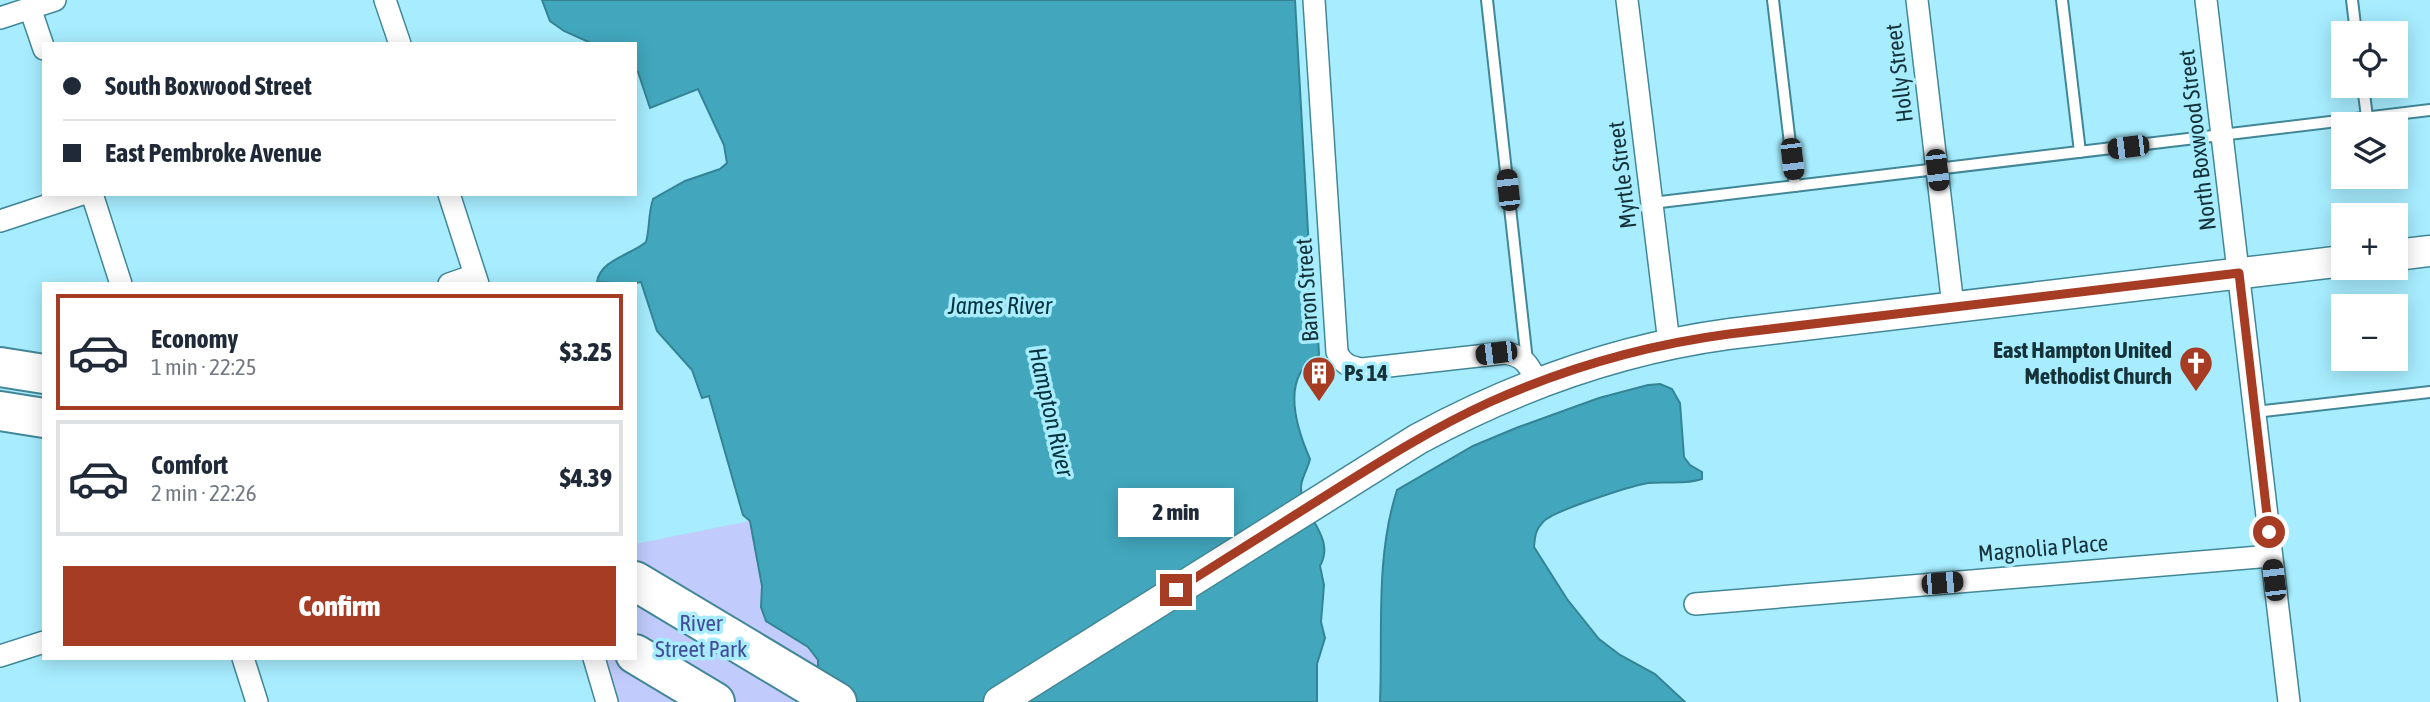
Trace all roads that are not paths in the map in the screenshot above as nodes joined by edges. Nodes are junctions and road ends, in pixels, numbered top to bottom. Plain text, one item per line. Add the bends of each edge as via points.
1 (55, 0) edge
2 (385, 0) edge
3 (1314, 0) edge
4 (1487, 0) edge
5 (1627, 0) edge
6 (1773, 0) edge
7 (1917, 0) edge
8 (2062, 0) edge
9 (2206, 0) edge
10 (2352, 0) edge
11 (30, 8) junction
12 (0, 18) edge
13 (2355, 21) edge
14 (399, 42) edge
15 (42, 43) edge
16 (2430, 110) edge
17 (2408, 112) edge
18 (2331, 121) edge
19 (2222, 135) junction
20 (2080, 152) junction
21 (1937, 170) junction
22 (1795, 186) junction
23 (76, 196) edge
24 (93, 196) edge
25 (450, 196) edge
26 (1652, 203) junction
27 (0, 221) edge
28 (2430, 251) edge
29 (2408, 254) edge
30 (2331, 262) edge
31 (2239, 273) junction
32 (476, 279) edge
33 (120, 282) edge
34 (1953, 306) junction
35 (1669, 343) junction
36 (0, 367) edge
37 (1532, 372) junction
38 (42, 374) edge
39 (2430, 392) edge
40 (0, 411) edge
41 (2255, 412) junction
42 (42, 418) edge
43 (2271, 556) junction
44 (637, 582) edge
45 (1695, 604) dead end
46 (42, 643) edge
47 (637, 655) edge
48 (0, 656) edge
49 (244, 660) edge
50 (595, 660) edge
51 (257, 702) edge
52 (607, 702) edge
53 (715, 702) edge
54 (837, 702) edge
55 (999, 702) edge
56 (2288, 702) edge

1 - 11 street
2 - 14 street
3 - 37 street, Baron Street via 1339,358 1362,369 1496,353 1517,355
4 - 37 lane
5 - 26 street, Myrtle Street
6 - 22 lane
7 - 21 street, Holly Street
8 - 20 lane
9 - 19 street, North Boxwood Street
10 - 13 lane
11 - 12 street
11 - 15 street
16 - 17 lane
18 - 19 lane
19 - 20 lane
19 - 31 street, North Boxwood Street
20 - 21 lane
21 - 22 lane
21 - 34 street, Holly Street
22 - 26 lane
23 - 27 street
24 - 33 street
25 - 32 street
26 - 35 street, Myrtle Street
28 - 29 main road
30 - 31 main road
31 - 34 main road
31 - 41 street, North Boxwood Street
34 - 35 main road
35 - 37 main road
36 - 38 highway
37 - 55 main road via 1331,492
39 - 41 lane
40 - 42 highway
41 - 43 street, North Boxwood Street
43 - 45 street, Magnolia Place
43 - 56 street, North Boxwood Street
44 - 54 highway
46 - 48 street
47 - 53 highway
49 - 51 street
50 - 52 street

